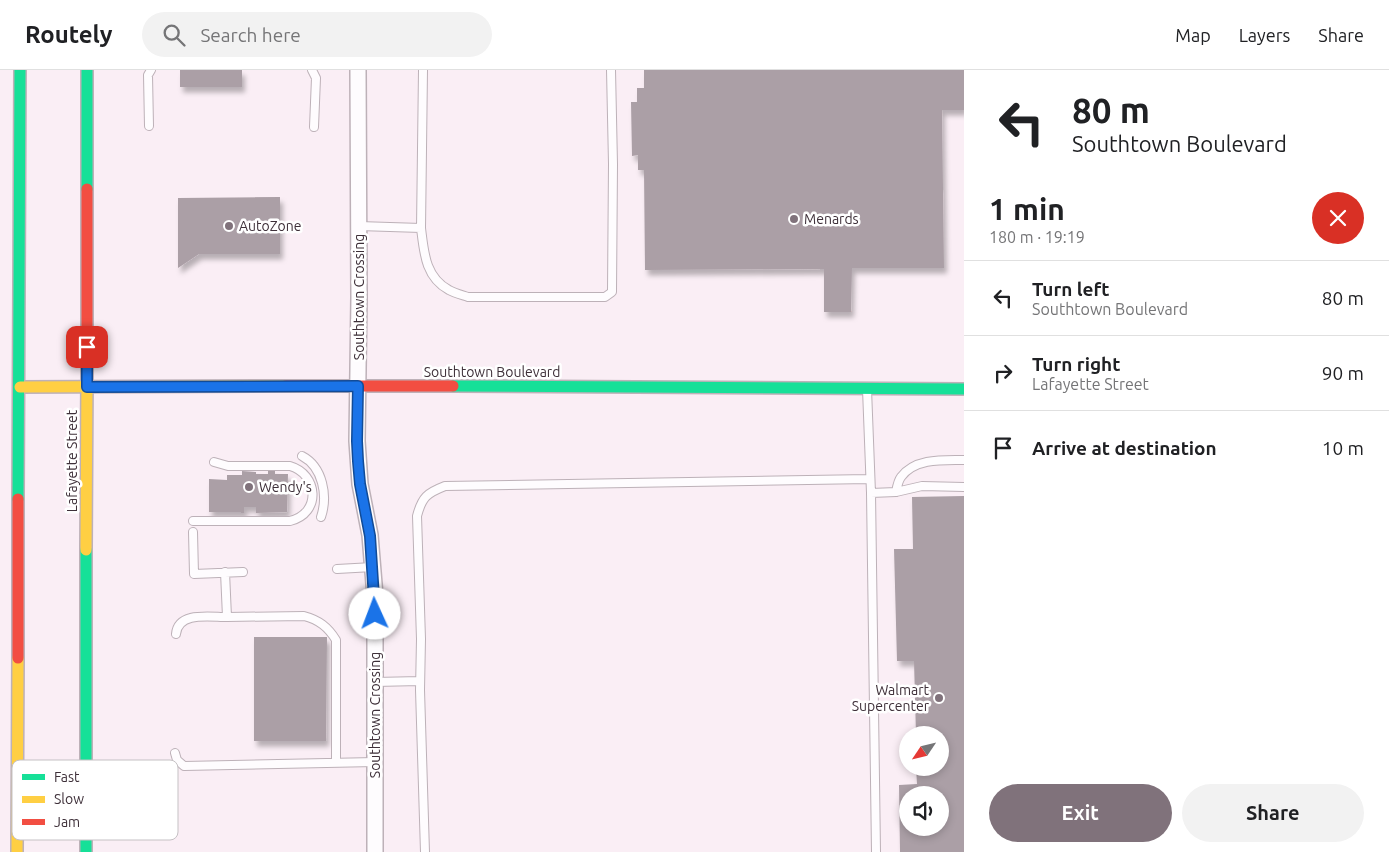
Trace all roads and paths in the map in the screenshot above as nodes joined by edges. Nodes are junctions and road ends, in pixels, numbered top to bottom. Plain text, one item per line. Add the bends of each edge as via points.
1 (20, 70) edge
2 (87, 70) edge
3 (150, 70) edge
4 (312, 70) edge
5 (358, 70) edge
6 (423, 70) edge
7 (611, 70) edge
8 (149, 126) dead end
9 (314, 127) dead end
10 (359, 226) junction
11 (421, 228) junction
12 (358, 386) junction
13 (20, 387) junction
14 (87, 387) junction
15 (867, 389) junction
16 (964, 390) edge
17 (302, 456) dead end
18 (964, 460) edge
19 (214, 462) dead end
20 (869, 479) junction
21 (964, 487) edge
22 (896, 492) junction
23 (871, 493) junction
24 (321, 517) dead end
25 (193, 521) dead end
26 (193, 532) dead end
27 (373, 567) junction
28 (336, 568) dead end
29 (225, 572) junction
30 (242, 572) dead end
31 (227, 617) junction
32 (176, 634) dead end
33 (420, 681) junction
34 (375, 682) junction
35 (175, 753) dead end
36 (18, 760) edge
37 (86, 760) edge
38 (177, 760) edge
39 (178, 761) edge
40 (376, 762) junction
41 (336, 763) junction
42 (375, 852) edge
43 (425, 852) edge
44 (876, 852) edge

1 - 13 main road
2 - 14 main road, Lafayette Street
3 - 8 lane
4 - 9 lane via 316,78
5 - 10 street, Southtown Crossing
6 - 11 lane
7 - 11 lane via 612,292 605,297 468,297 449,290 434,278 425,260
10 - 11 lane
10 - 12 street, Southtown Crossing
12 - 14 main road, Southtown Boulevard
12 - 15 main road, Southtown Boulevard
12 - 27 street, Southtown Crossing via 359,469
13 - 14 main road, Southtown Boulevard
13 - 36 main road
14 - 37 main road, Lafayette Street
15 - 16 main road, Southtown Boulevard
15 - 20 lane
17 - 24 lane via 314,464 322,484 324,508
18 - 22 lane via 932,460 908,470 900,479
19 - 25 lane via 228,466 299,468 310,483 311,507 302,517 290,521
20 - 23 lane
20 - 33 lane via 445,486 431,492 420,503 417,516
21 - 22 lane via 922,486
22 - 23 lane
23 - 44 lane
26 - 29 lane via 194,574
27 - 28 lane
27 - 34 street, Southtown Crossing
29 - 30 lane
29 - 31 lane
31 - 32 lane via 190,618 180,622
31 - 41 lane via 304,616 316,619 330,631 336,640
33 - 34 lane
33 - 43 lane
34 - 40 street, Southtown Crossing
35 - 38 lane
39 - 41 lane via 184,766
40 - 41 lane
40 - 42 street, Southtown Crossing

